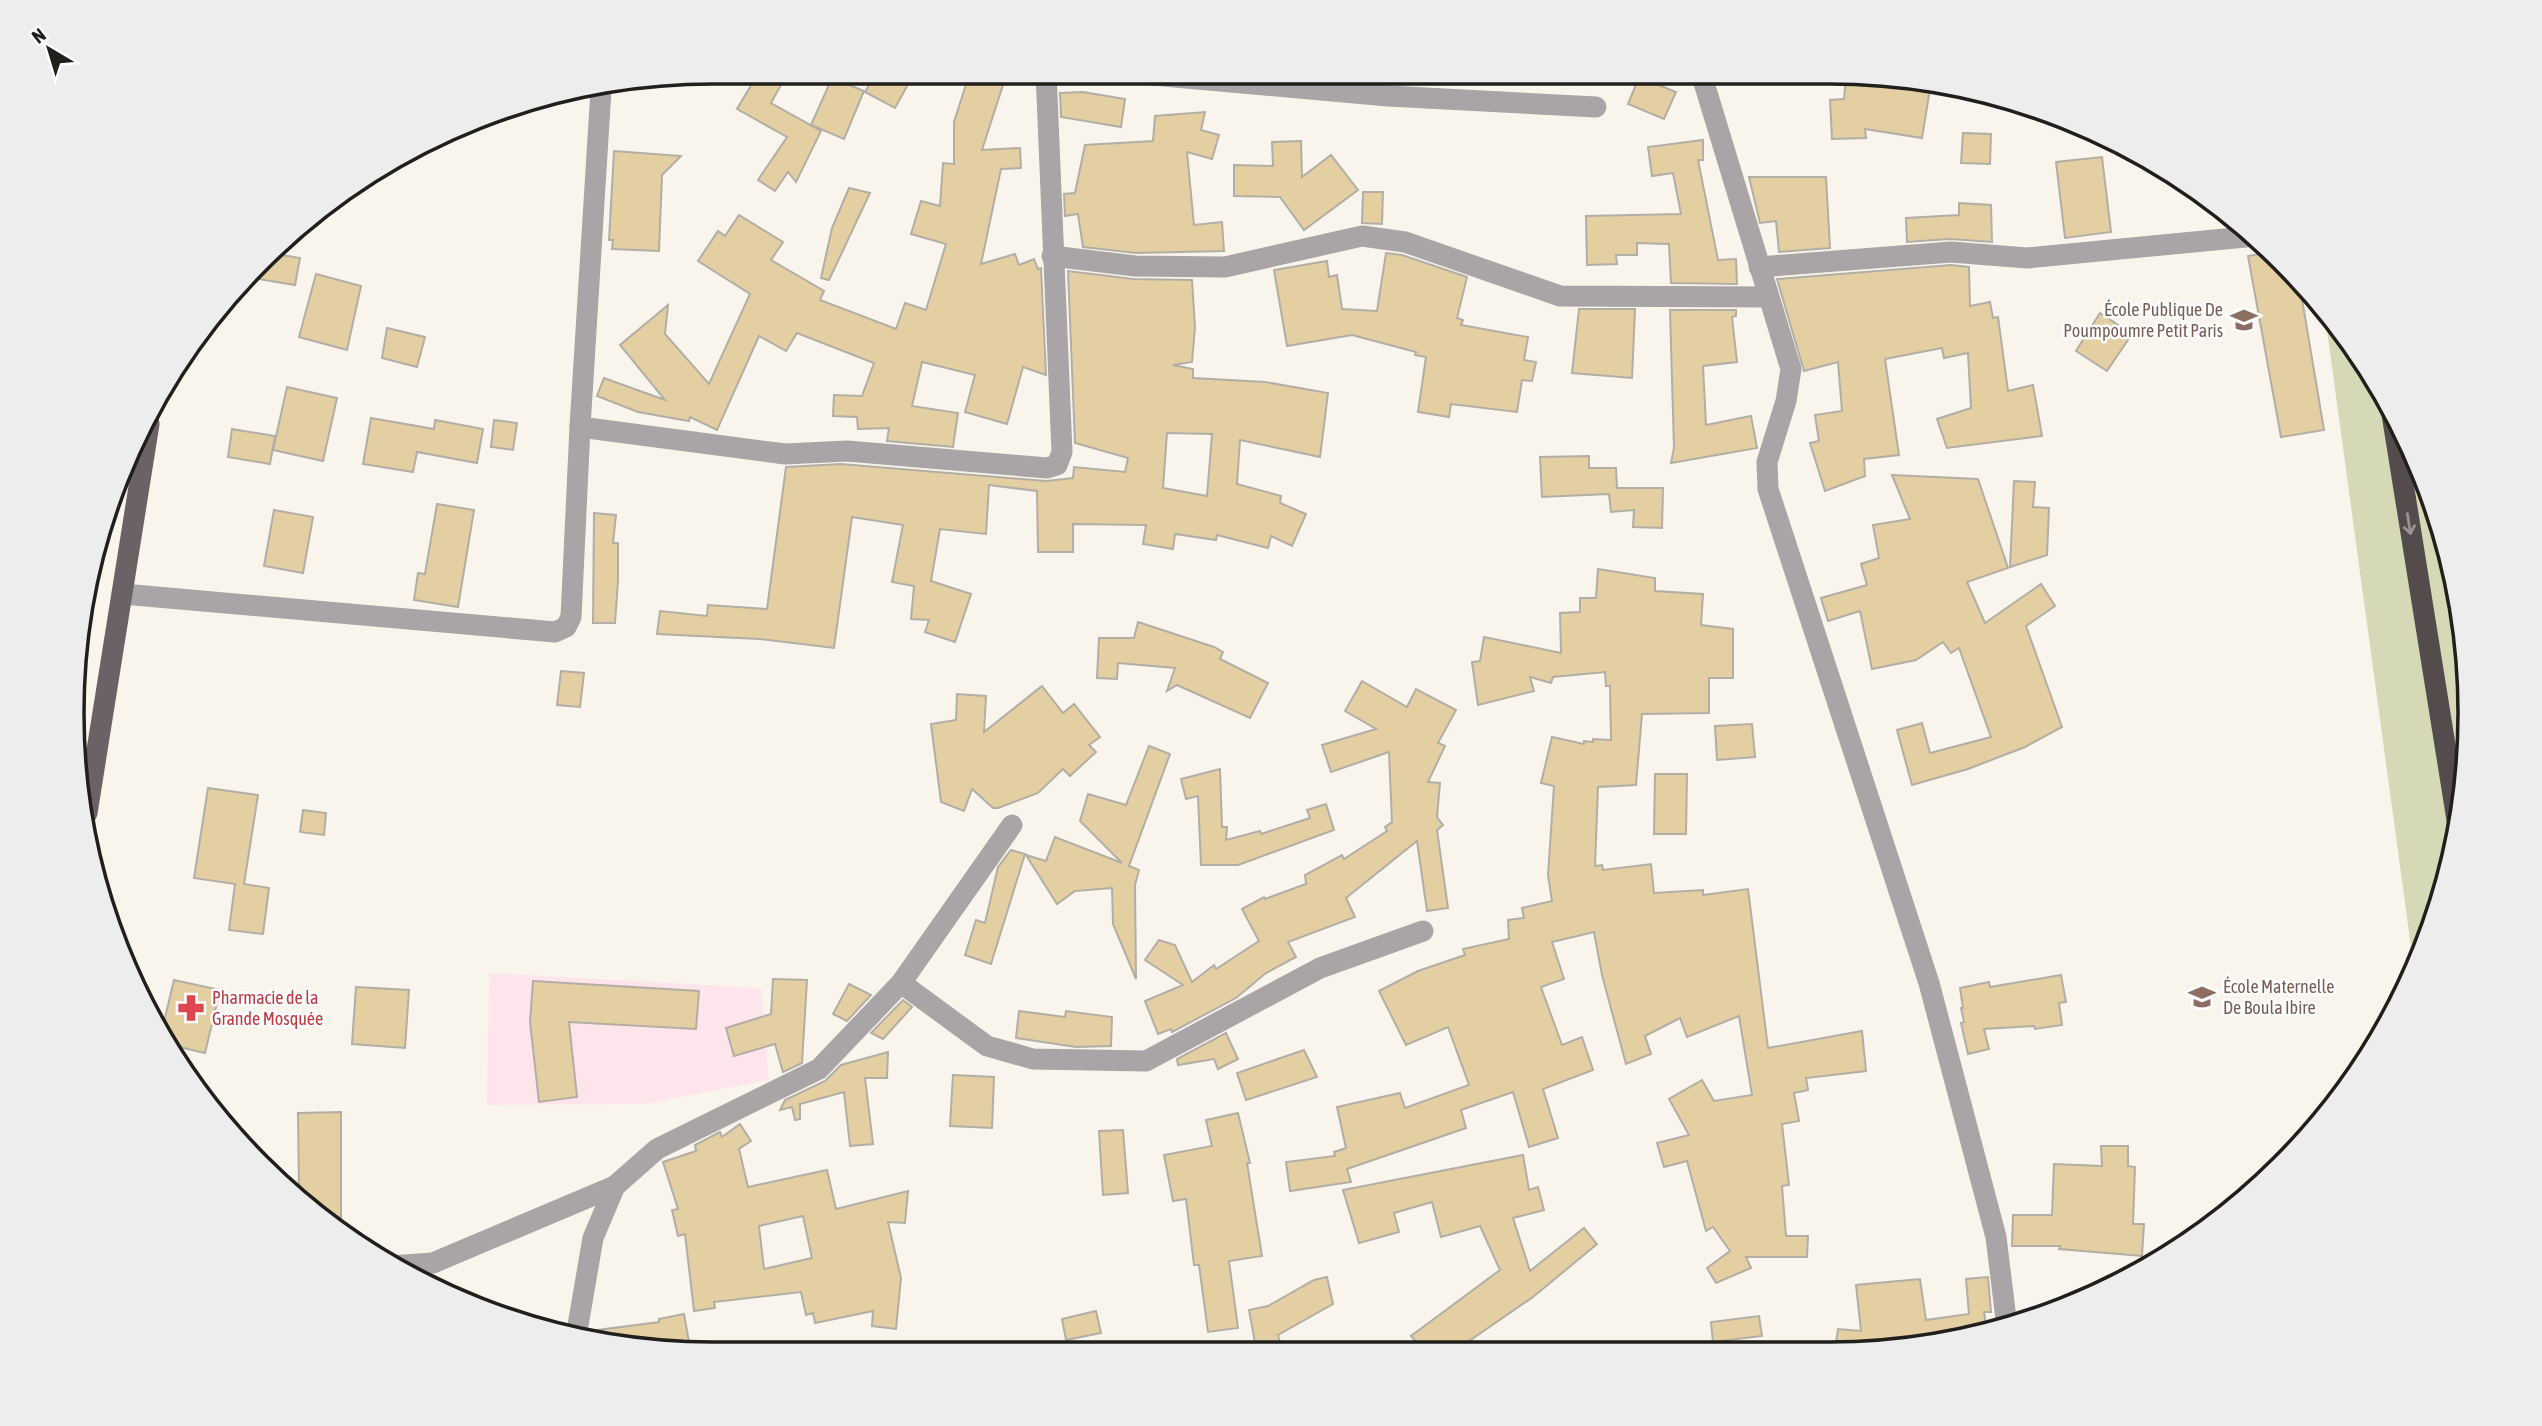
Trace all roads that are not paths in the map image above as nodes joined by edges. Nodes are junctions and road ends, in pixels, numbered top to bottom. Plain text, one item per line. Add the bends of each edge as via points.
1 (1046, 84) edge
2 (1254, 84) edge
3 (1704, 84) edge
4 (601, 94) edge
5 (1596, 107) dead end
6 (2241, 237) edge
7 (1052, 256) junction
8 (1759, 267) junction
9 (1768, 297) junction
10 (580, 427) junction
11 (146, 442) edge
12 (2397, 443) edge
13 (123, 594) junction
14 (89, 795) edge
15 (2453, 795) edge
16 (1012, 825) dead end
17 (1423, 931) dead end
18 (901, 982) junction
19 (615, 1186) junction
20 (411, 1265) edge
21 (2006, 1317) edge
22 (578, 1327) edge

1 - 7 street
2 - 5 street
3 - 8 street
4 - 10 street
6 - 8 street via 2027,258 1951,252
7 - 9 street via 1135,266 1225,267 1362,236 1405,242 1560,296
7 - 10 street via 1062,452 1057,464 1046,468 847,451 785,454
8 - 9 street
9 - 21 street via 1791,369 1767,462 1768,489 1928,983 1996,1237
10 - 13 street via 571,617 566,627 555,632
11 - 13 main road
12 -> 15 highway
13 - 14 main road
16 - 18 street
17 - 18 street via 1320,968 1146,1061 1033,1059 987,1046
18 - 19 street via 819,1069 657,1150
19 - 20 street via 433,1263
19 - 22 street via 593,1238

